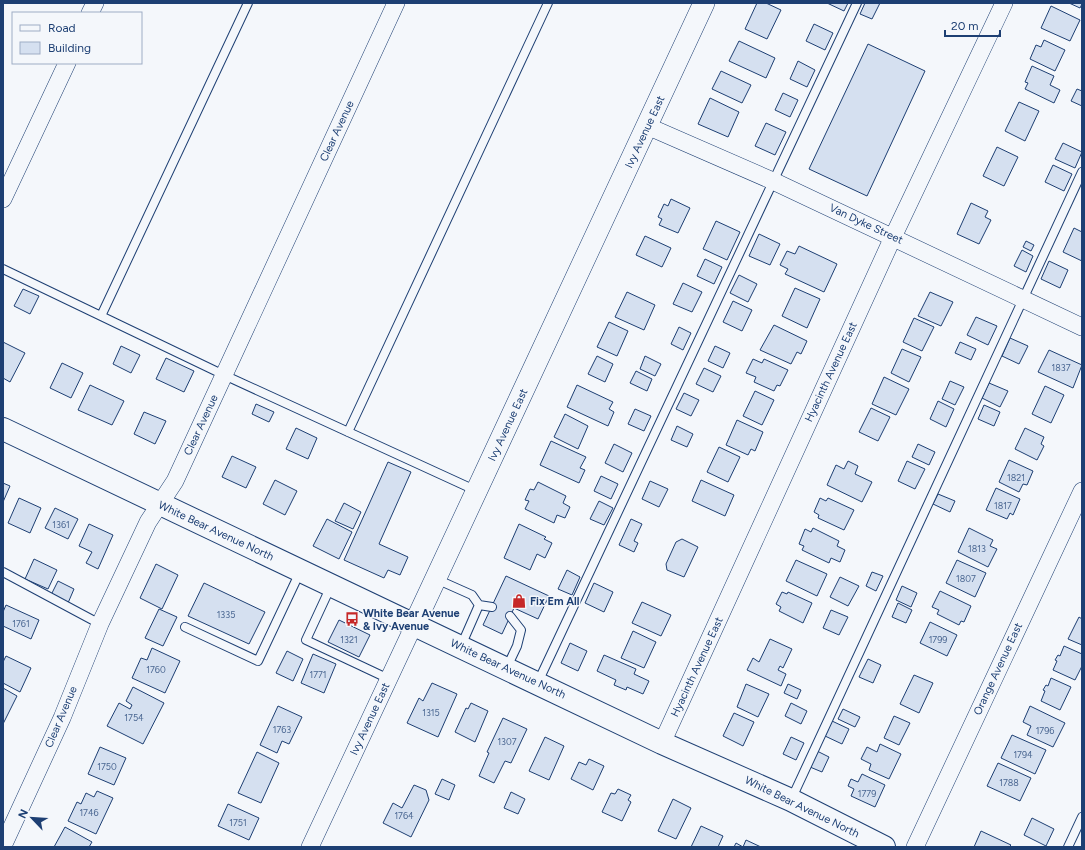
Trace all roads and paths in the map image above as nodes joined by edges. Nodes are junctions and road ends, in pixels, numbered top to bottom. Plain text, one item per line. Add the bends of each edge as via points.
1 (248, 3) edge
2 (396, 3) edge
3 (548, 3) edge
4 (704, 3) edge
5 (857, 3) edge
6 (1004, 3) edge
7 (67, 64) edge
8 (647, 126) junction
9 (1082, 172) edge
10 (773, 181) junction
11 (3, 199) edge
12 (893, 238) junction
13 (3, 269) edge
14 (1024, 299) junction
15 (101, 316) junction
16 (1082, 327) edge
17 (224, 375) junction
18 (3, 429) edge
19 (348, 432) junction
20 (477, 491) junction
21 (1082, 491) edge
22 (159, 504) junction
23 (301, 571) junction
24 (3, 572) edge
25 (436, 578) junction
26 (331, 586) junction
27 (479, 605) junction
28 (492, 607) dead end
29 (510, 616) dead end
30 (100, 624) junction
31 (414, 625) junction
32 (185, 627) dead end
33 (461, 647) junction
34 (507, 668) junction
35 (389, 679) junction
36 (538, 683) junction
37 (662, 743) junction
38 (791, 800) junction
39 (1082, 817) edge
40 (3, 846) edge
41 (310, 847) edge
42 (884, 847) edge
43 (915, 847) edge
44 (1068, 847) edge

1 - 15 lane
2 - 17 street, Clear Avenue
3 - 19 lane
4 - 8 street, Ivy Avenue East
5 - 10 lane
6 - 12 street, Hyacinth Avenue East
7 - 11 street
8 - 10 street, Van Dyke Street
8 - 20 street, Ivy Avenue East
9 - 14 lane
10 - 12 street, Van Dyke Street
10 - 36 lane
12 - 14 street, Van Dyke Street
12 - 37 street, Hyacinth Avenue East
13 - 15 lane
14 - 16 street, Van Dyke Street
14 - 38 lane
15 - 17 lane
17 - 19 lane
17 - 22 street, Clear Avenue via 175,481
18 - 22 main road, White Bear Avenue North
19 - 20 lane
20 - 25 street, Ivy Avenue East
21 - 43 street, Orange Avenue East
22 - 23 main road, White Bear Avenue North
22 - 30 street, Clear Avenue
23 - 26 main road, White Bear Avenue North
23 - 32 lane via 258,661
24 - 30 lane
25 - 27 lane via 472,595
25 - 31 street, Ivy Avenue East
26 - 31 main road, White Bear Avenue North
26 - 35 lane via 306,640
27 - 28 lane
27 - 33 lane
29 - 34 lane via 521,630
30 - 40 street, Clear Avenue via 62,718
31 - 33 main road, White Bear Avenue North
31 - 35 street, Ivy Avenue East
33 - 34 main road, White Bear Avenue North
34 - 36 main road, White Bear Avenue North
35 - 41 street, Ivy Avenue East
36 - 37 main road, White Bear Avenue North
37 - 38 main road, White Bear Avenue North
38 - 42 main road, White Bear Avenue North
39 - 44 lane

